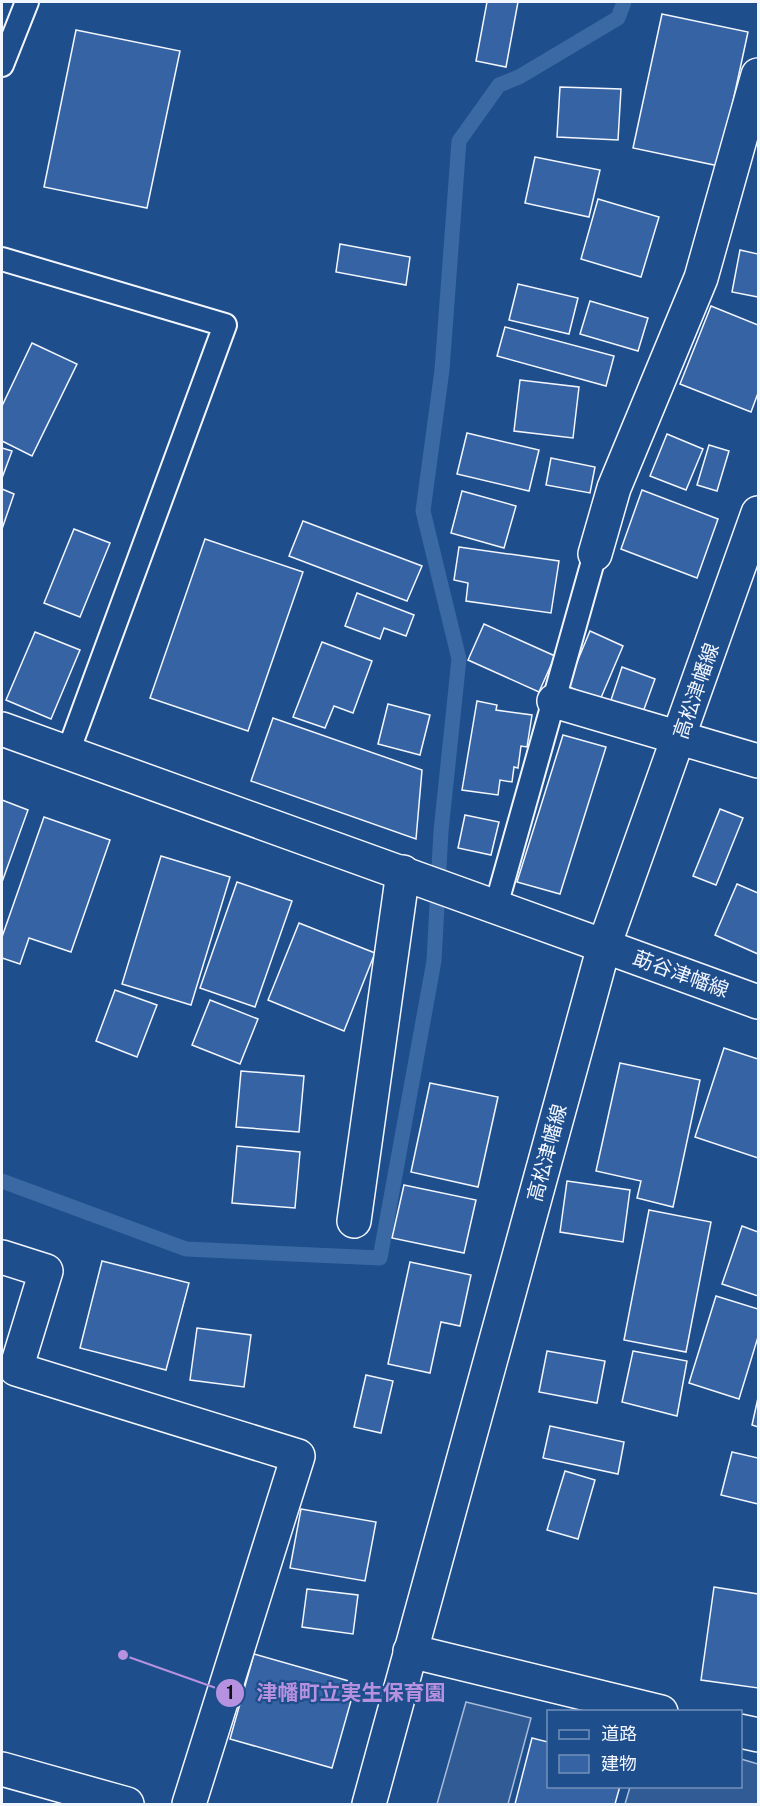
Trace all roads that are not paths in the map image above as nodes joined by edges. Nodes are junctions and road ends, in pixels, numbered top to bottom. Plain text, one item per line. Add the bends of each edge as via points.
1 (27, 2) edge
2 (2, 65) edge
3 (759, 75) edge
4 (2, 258) edge
5 (759, 513) edge
6 (595, 554) joint
7 (554, 701) junction
8 (2, 729) edge
9 (680, 737) junction
10 (68, 752) junction
11 (759, 761) edge
12 (414, 876) junction
13 (496, 906) junction
14 (604, 946) junction
15 (759, 1002) edge
16 (354, 1221) dead end
17 (2, 1257) edge
18 (410, 1651) junction
19 (653, 1710) edge
20 (742, 1731) edge
21 (759, 1735) edge
22 (2, 1769) edge
23 (127, 1804) edge
24 (189, 1804) edge
25 (369, 1804) edge

1 - 2 lane
3 - 6 street via 701,278 614,488
4 - 10 lane via 225,325
5 - 9 street, 高松津幡線
6 - 7 lane
7 - 9 street
7 - 13 lane
8 - 10 street, 莇谷津幡線
9 - 11 street
9 - 14 street, 高松津幡線
10 - 12 street, 莇谷津幡線
12 - 13 street, 莇谷津幡線
12 - 16 street
13 - 14 street, 莇谷津幡線
14 - 15 street, 莇谷津幡線
14 - 18 street, 高松津幡線
17 - 24 street via 46,1271 16,1369 298,1456
18 - 19 street
18 - 25 street, 高松津幡線
20 - 21 street
22 - 23 street

